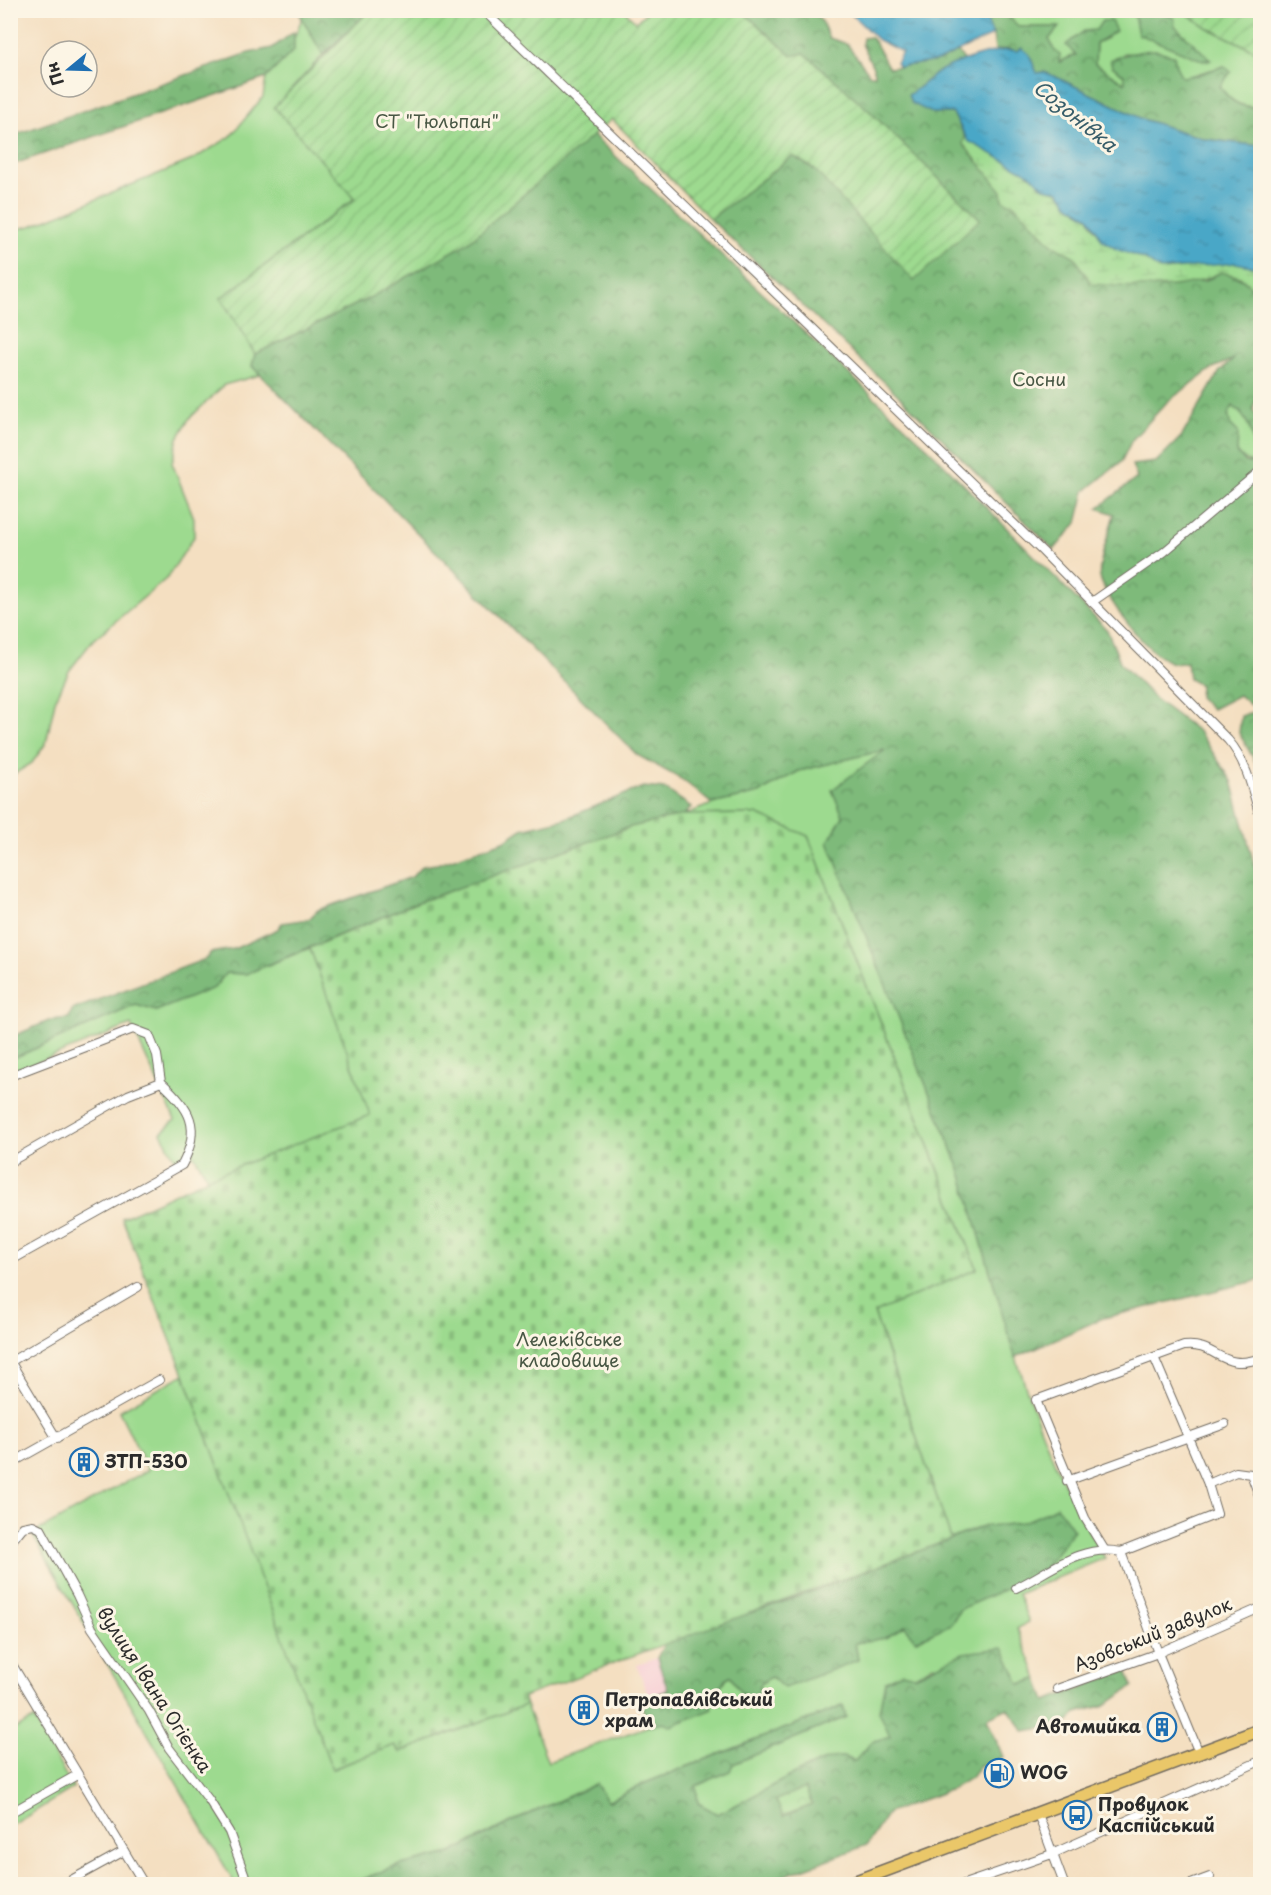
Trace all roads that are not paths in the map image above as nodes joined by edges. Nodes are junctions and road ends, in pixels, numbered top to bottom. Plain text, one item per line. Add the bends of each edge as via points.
1 (483, 10) edge
2 (1260, 471) edge
3 (1092, 602) junction
4 (1260, 817) edge
5 (10, 1077) edge
6 (161, 1082) junction
7 (10, 1162) edge
8 (10, 1261) edge
9 (138, 1287) dead end
10 (1154, 1357) junction
11 (1260, 1358) edge
12 (11, 1361) edge
13 (159, 1380) dead end
14 (1225, 1424) dead end
15 (1187, 1437) junction
16 (57, 1439) junction
17 (10, 1464) edge
18 (1067, 1481) junction
19 (1208, 1484) junction
20 (1260, 1498) edge
21 (10, 1543) edge
22 (1104, 1549) junction
23 (1121, 1552) junction
24 (1016, 1588) dead end
25 (1260, 1608) edge
26 (1158, 1653) junction
27 (10, 1661) edge
28 (1057, 1689) dead end
29 (1260, 1730) edge
30 (1199, 1753) junction
31 (1260, 1761) edge
32 (77, 1775) junction
33 (10, 1813) edge
34 (1038, 1814) junction
35 (123, 1851) junction
36 (1052, 1854) junction
37 (1210, 1876) dead end
38 (64, 1884) edge
39 (144, 1884) edge
40 (248, 1884) edge
41 (849, 1884) edge
42 (964, 1884) edge
43 (1064, 1884) edge
44 (1191, 1884) edge

1 - 3 street
2 - 3 street via 1164,552
3 - 4 street via 1235,748 1251,782
5 - 6 street via 133,1029 149,1035 158,1055
6 - 7 street via 128,1095
6 - 8 street via 184,1103 192,1132 190,1150 182,1165
9 - 12 street
10 - 11 street via 1193,1345 1230,1363
10 - 15 street
10 - 18 street via 1036,1400
12 - 16 street
13 - 16 street
14 - 15 street
15 - 18 street
15 - 19 street
16 - 17 street
18 - 22 street
19 - 20 street via 1236,1472 1251,1474
19 - 23 street via 1217,1514
21 - 40 street, вулиця Івана Огієнка via 23,1527 33,1525 41,1529 92,1628 229,1832
22 - 23 street
22 - 24 street via 1066,1560
23 - 26 street
25 - 26 street, Азовський завулок
26 - 28 street, Азовський завулок
26 - 30 street
27 - 32 street
29 - 30 main road
30 - 34 main road
31 - 36 street
32 - 33 street
32 - 35 street
34 - 36 street
34 - 41 main road
35 - 38 street
35 - 39 street
36 - 42 street
36 - 43 street
37 - 44 street

